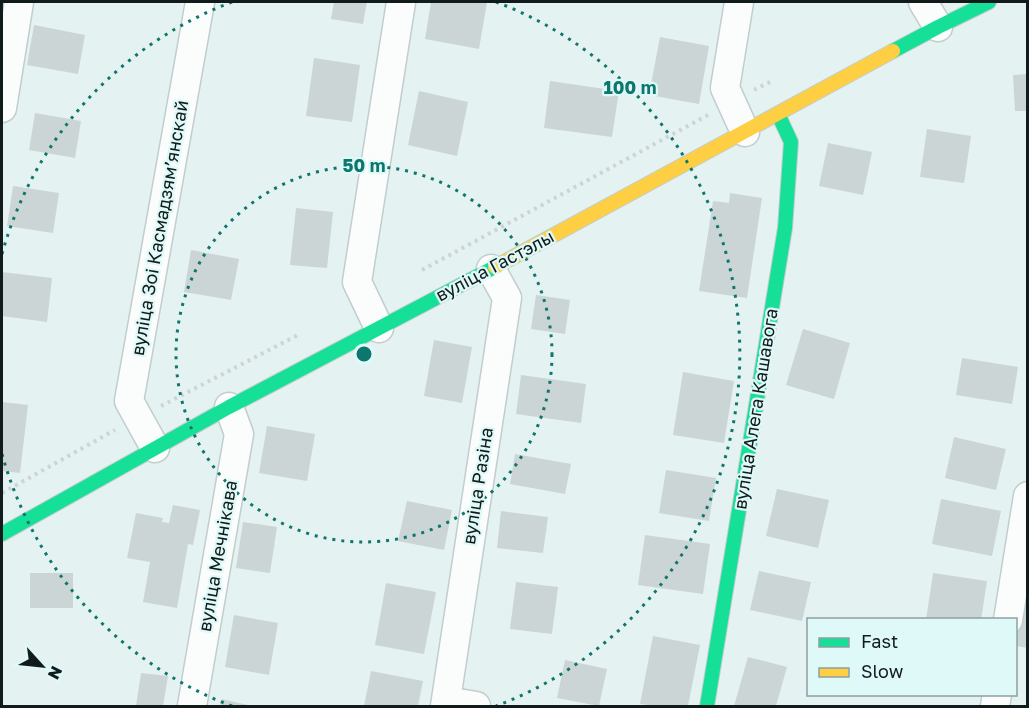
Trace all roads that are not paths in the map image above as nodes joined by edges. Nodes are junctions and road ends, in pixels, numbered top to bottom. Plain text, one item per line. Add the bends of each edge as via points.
1 (19, 2) edge
2 (200, 2) edge
3 (401, 2) edge
4 (739, 2) edge
5 (923, 2) edge
6 (989, 2) edge
7 (938, 27) junction
8 (2, 108) edge
9 (778, 114) junction
10 (745, 132) junction
11 (491, 269) junction
12 (379, 328) junction
13 (229, 406) junction
14 (155, 448) junction
15 (1028, 496) edge
16 (2, 534) edge
17 (1008, 618) edge
18 (446, 704) edge
19 (192, 706) edge
20 (476, 706) edge
21 (707, 706) edge

1 - 8 street
2 - 14 street, вуліца Зоі Касмадзямʼянскай via 129,401
3 - 12 street via 357,282
4 - 10 street via 725,88
5 - 7 street
6 - 7 main road, вуліца Гастэлы
7 - 9 main road, вуліца Гастэлы
9 - 10 main road, вуліца Гастэлы
9 - 21 main road, вуліца Алега Кашавога via 791,142 785,228
10 - 11 main road, вуліца Гастэлы
11 - 12 main road, вуліца Гастэлы
11 - 18 street, вуліца Разіна via 507,298
12 - 13 main road, вуліца Гастэлы
13 - 14 main road, вуліца Гастэлы
13 - 19 street, вуліца Мечнікава via 239,434
14 - 16 main road, вуліца Гастэлы
15 - 17 street
18 - 20 street

